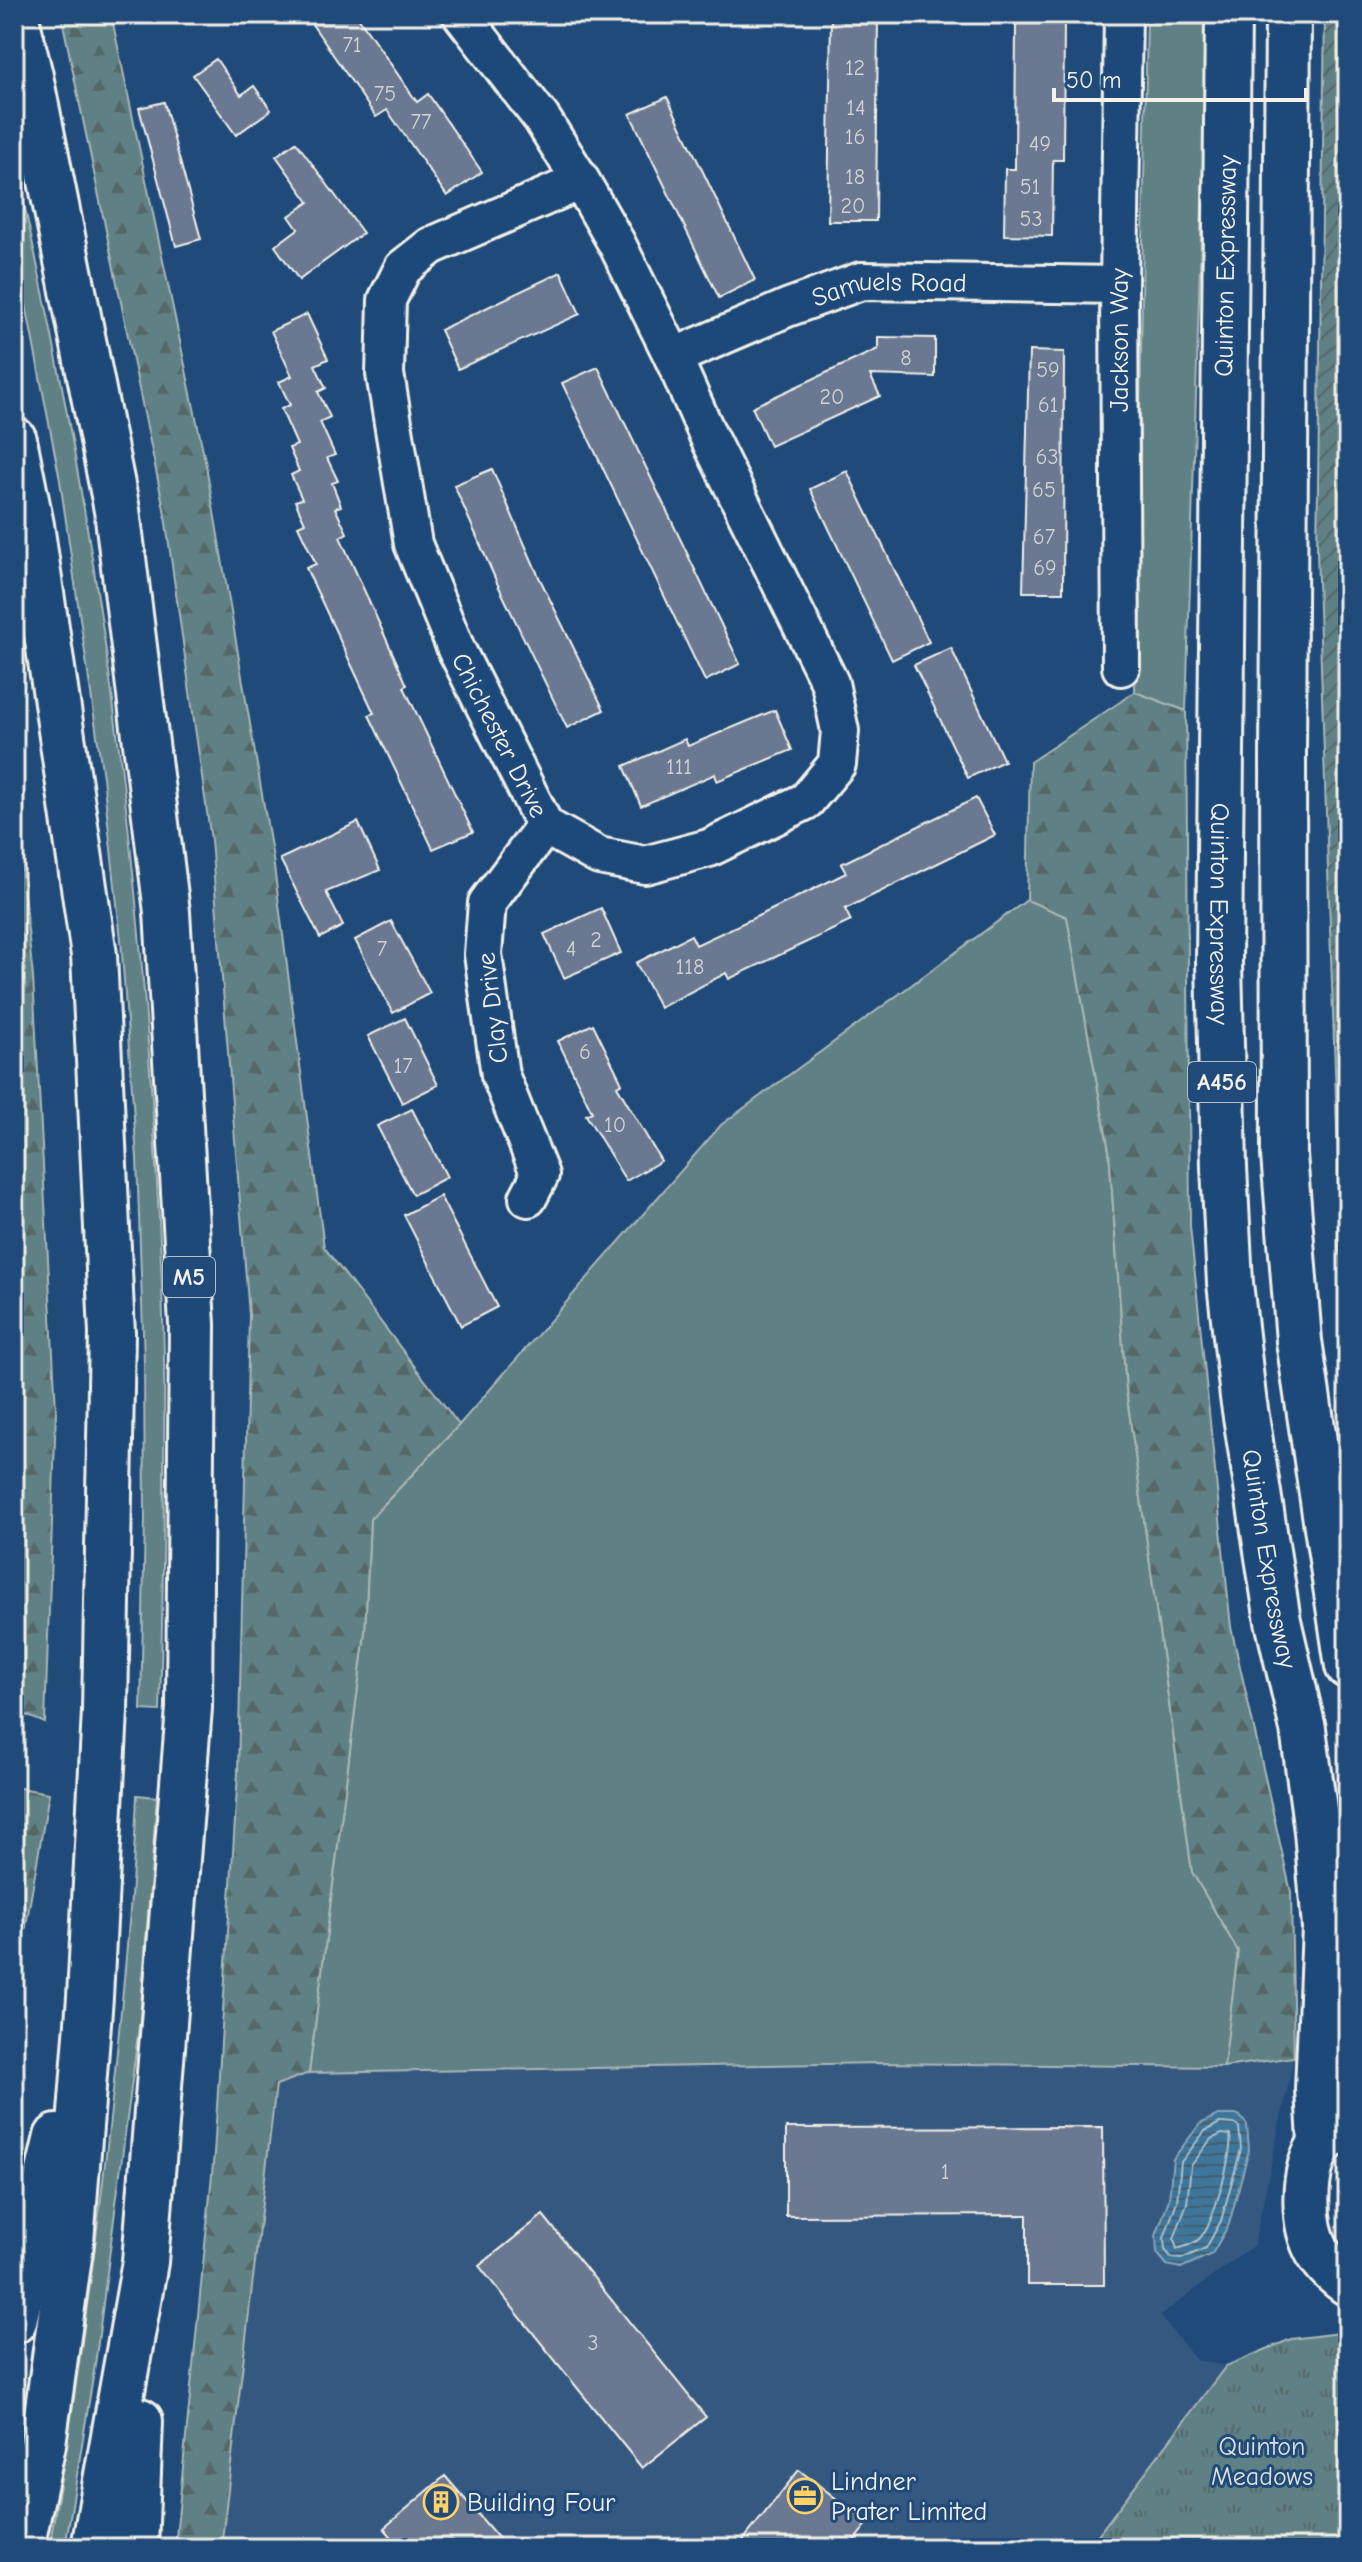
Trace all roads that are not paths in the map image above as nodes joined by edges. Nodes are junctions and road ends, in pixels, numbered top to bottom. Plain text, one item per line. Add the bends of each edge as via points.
1 (15, 14) edge
2 (461, 14) edge
3 (1123, 14) edge
4 (1228, 14) edge
5 (1288, 14) edge
6 (581, 181) junction
7 (1119, 285) junction
8 (673, 357) junction
9 (14, 440) edge
10 (1121, 667) dead end
11 (545, 826) junction
12 (528, 1198) dead end
13 (1348, 1666) edge
14 (90, 1997) junction
15 (1335, 2134) edge
16 (145, 2262) junction
17 (1348, 2283) edge
18 (14, 2321) edge
19 (21, 2548) edge
20 (94, 2548) edge
21 (135, 2548) edge

1 - 16 highway, M5 via 117,510 167,912 192,1324 189,1708
2 - 6 street, Chichester Drive via 542,119
3 - 7 street, Jackson Way
4 - 15 highway, Quinton Expressway / A456 via 1219,962 1230,1283 1278,1621 1303,1729 1317,1831 1325,1928 1318,2089
5 - 13 highway, A456 via 1284,1155 1299,1341
6 - 8 street, Chichester Drive
6 - 11 street, Chichester Drive via 431,246 403,268 387,300 385,374 413,544 456,649
7 - 8 street, Samuels Road via 861,281
7 - 10 street, Jackson Way
8 - 11 street, Chichester Drive via 830,683 840,731 837,764 806,801 709,848 645,865 599,856
9 - 14 highway via 94,955 112,1333 105,1711
11 - 12 street, Clay Drive via 487,903 483,954 500,1075 540,1175
14 - 18 highway
14 - 19 highway via 71,2242 43,2444
15 - 17 highway via 1311,2167 1305,2207 1317,2250
16 - 20 highway, M5
16 - 21 highway

